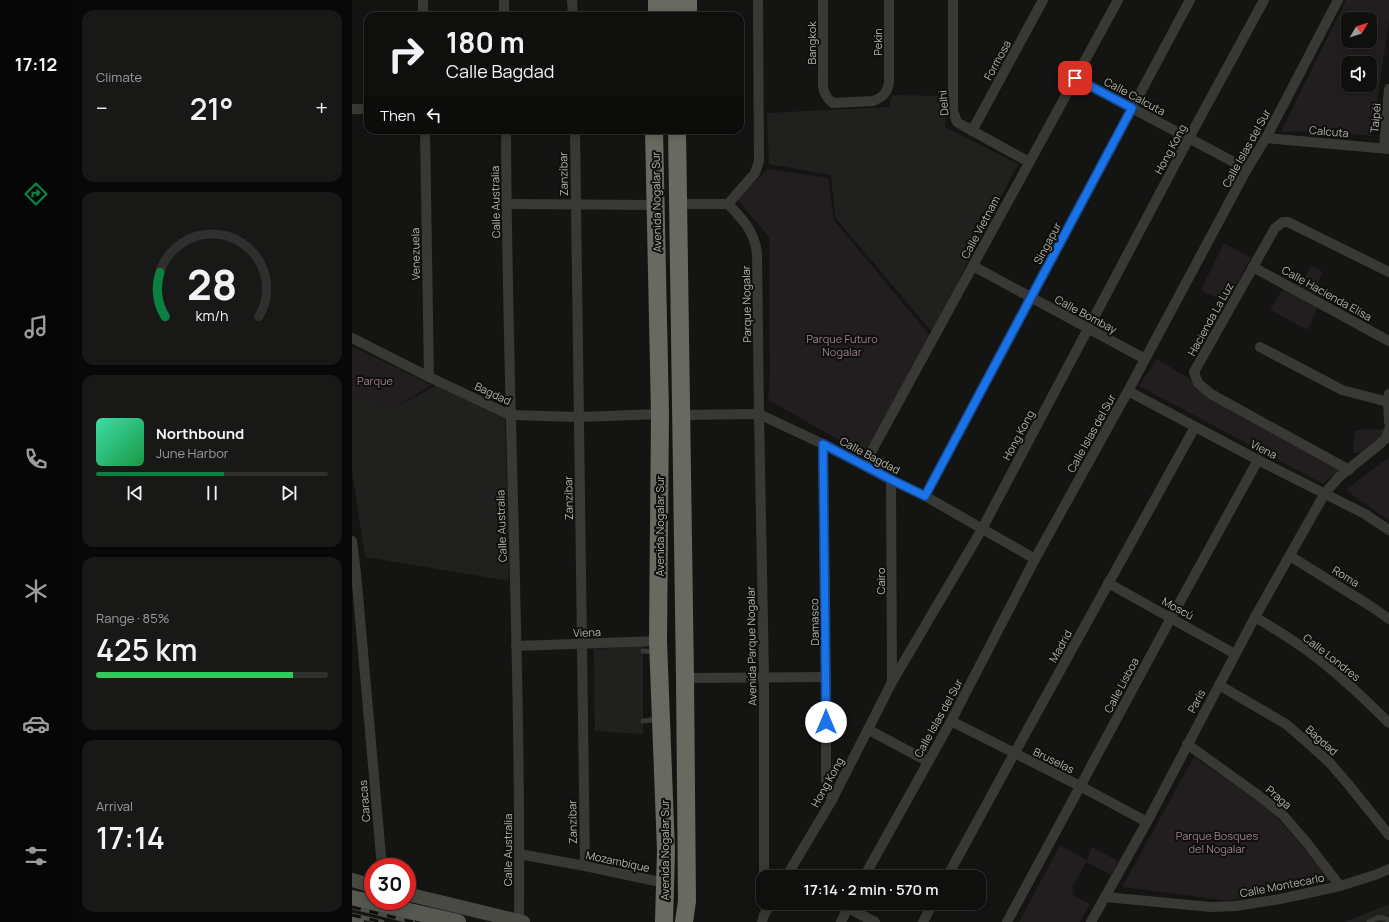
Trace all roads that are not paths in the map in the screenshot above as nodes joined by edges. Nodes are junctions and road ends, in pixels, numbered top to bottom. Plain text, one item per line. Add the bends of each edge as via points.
1 (423, 0) edge
2 (504, 0) edge
3 (572, 0) edge
4 (644, 0) edge
5 (657, 0) edge
6 (675, 0) edge
7 (688, 0) edge
8 (758, 0) edge
9 (822, 0) edge
10 (888, 0) edge
11 (953, 0) edge
12 (1043, 0) edge
13 (1118, 0) edge
14 (1190, 0) edge
15 (1264, 0) edge
16 (1338, 0) edge
17 (423, 12) edge
18 (504, 12) edge
19 (573, 12) edge
20 (645, 12) edge
21 (657, 12) edge
22 (675, 12) edge
23 (688, 12) edge
24 (1075, 78) junction
25 (889, 83) joint
26 (1389, 89) edge
27 (1132, 108) junction
28 (352, 109) edge
29 (364, 109) edge
30 (972, 131) junction
31 (425, 134) edge
32 (506, 134) edge
33 (575, 134) edge
34 (654, 134) edge
35 (679, 135) edge
36 (1189, 138) junction
37 (1266, 138) junction
38 (1386, 149) edge
39 (1028, 162) junction
40 (1247, 169) junction
41 (506, 204) junction
42 (576, 204) junction
43 (678, 204) junction
44 (728, 204) junction
45 (655, 205) junction
46 (973, 266) junction
47 (1253, 266) junction
48 (1389, 272) edge
49 (1031, 298) junction
50 (1088, 328) junction
51 (352, 338) edge
52 (1389, 341) edge
53 (1260, 347) dead end
54 (1145, 359) junction
55 (429, 377) junction
56 (1128, 391) junction
57 (1388, 398) edge
58 (510, 414) junction
59 (660, 414) junction
60 (759, 414) junction
61 (681, 415) junction
62 (579, 417) junction
63 (1389, 422) edge
64 (1196, 427) junction
65 (1389, 429) edge
66 (823, 444) junction
67 (1258, 460) junction
68 (864, 466) junction
69 (1349, 470) junction
70 (892, 480) junction
71 (1325, 493) junction
72 (925, 496) junction
73 (982, 529) junction
74 (1389, 530) edge
75 (352, 542) edge
76 (1290, 556) junction
77 (1035, 559) junction
78 (354, 574) edge
79 (1108, 583) junction
80 (1255, 617) junction
81 (1171, 618) junction
82 (1389, 619) edge
83 (582, 644) junction
84 (516, 646) junction
85 (654, 648) junction
86 (1236, 654) junction
87 (764, 676) junction
88 (826, 677) junction
89 (685, 678) junction
90 (892, 682) junction
91 (1219, 685) junction
92 (662, 719) junction
93 (643, 721) dead end
94 (951, 721) junction
95 (1389, 723) edge
96 (869, 730) junction
97 (1187, 744) junction
98 (1014, 754) junction
99 (927, 761) junction
100 (1080, 786) junction
101 (832, 800) junction
102 (1147, 822) junction
103 (1389, 835) edge
104 (519, 854) junction
105 (381, 858) edge
106 (585, 866) junction
107 (1389, 869) edge
108 (764, 870) edge
109 (790, 870) edge
110 (868, 870) edge
111 (951, 870) edge
112 (352, 880) edge
113 (364, 883) edge
114 (665, 883) junction
115 (1340, 886) junction
116 (416, 896) edge
117 (1105, 897) junction
118 (352, 898) edge
119 (687, 901) junction
120 (846, 910) edge
121 (857, 910) edge
122 (929, 910) edge
123 (352, 921) edge
124 (1389, 921) edge
125 (356, 922) edge
126 (458, 922) edge
127 (521, 922) edge
128 (664, 922) edge
129 (684, 922) edge
130 (690, 922) edge
131 (840, 922) edge
132 (875, 922) edge
133 (923, 922) edge
134 (1007, 922) edge
135 (1091, 922) edge
136 (1369, 922) edge

1 - 17 street
2 - 18 street
3 - 19 street
4 - 20 highway
5 - 21 highway
6 - 22 highway
7 - 23 highway
8 - 44 street via 759,161 755,173
9 - 25 street, Bangkok via 823,92 826,97 833,103 873,101 884,95
10 - 25 street, Pekin
11 - 30 street, Delhi via 953,111 957,122
12 - 30 street, Formosa
13 - 24 street, Calle Vietnam
14 - 27 street, Singapur
15 - 36 street, Hong Kong
16 - 37 street, Calle Islas del Sur
24 - 27 street, Calle Calcuta
24 - 39 street, Calle Vietnam
26 - 38 street, Taipéi
27 - 36 street, Calle Calcuta
27 - 49 street, Singapur
28 - 29 street
30 - 39 street, Delhi
31 - 55 street, Venezuela
32 - 41 street, Calle Australia
33 - 42 street, Zanzíbar
34 - 45 highway, Avenida Nogalar Sur
35 - 43 highway, Avenida Nogalar Sur
36 - 40 street, Calle Calcuta
36 - 50 street, Hong Kong
37 - 38 street, Calcuta
37 - 40 street, Calle Islas del Sur
39 - 46 street, Calle Vietnam
40 - 54 street, Calle Islas del Sur
41 - 42 street
41 - 58 street, Calle Australia
42 - 45 street
42 - 62 street, Zanzíbar
43 - 44 street
43 - 61 highway, Avenida Nogalar Sur
44 - 60 street, Parque Nogalar via 745,222 756,242
45 - 59 highway, Avenida Nogalar Sur
46 - 49 street, Calle Bombay
46 - 68 street, Calle Vietnam
47 - 48 street, Hacienda La Luz via 1275,228 1288,222
47 - 52 street, Calle Hacienda Elisa
47 - 69 street, Hacienda La Luz via 1194,372 1198,383 1211,394
49 - 50 street, Calle Bombay
49 - 72 street, Singapur
50 - 54 street, Calle Bombay
50 - 73 street, Hong Kong
51 - 55 street, Bagdad
53 - 57 street via 1354,395
54 - 56 street, Calle Islas del Sur
55 - 58 street, Bagdad
56 - 64 street, Viena
56 - 77 street, Calle Islas del Sur
57 - 63 street
58 - 62 street, Bagdad
58 - 84 street, Calle Australia
59 - 62 street, Bagdad
59 - 85 highway, Avenida Nogalar Sur
60 - 61 street, Calle Bagdad
60 - 66 street, Calle Bagdad
60 - 87 street, Avenida Parque Nogalar
61 - 89 highway, Avenida Nogalar Sur
62 - 83 street, Zanzíbar
64 - 67 street, Viena
64 - 79 street, Madrid
65 - 69 street via 1386,438
66 - 68 street, Calle Bagdad
66 - 88 street, Damasco
67 - 71 street, Viena
67 - 81 street, Calle Lisboa
68 - 70 street, Calle Bagdad
69 - 71 street
70 - 72 street, Calle Bagdad
70 - 90 street, Cairo
71 - 74 street, Viena
71 - 76 street, París
72 - 73 street, Calle Bagdad
73 - 77 street, Calle Bagdad
73 - 90 street, Hong Kong
75 - 78 street, Caracas
76 - 80 street, París
76 - 82 street, Roma
77 - 94 street, Calle Islas del Sur
78 - 105 street, Caracas
79 - 81 street, Moscú
79 - 98 street, Madrid
80 - 86 street, París
80 - 95 street, Calle Londres via 1309,652 1361,695
81 - 86 street, Moscú
81 - 100 street, Calle Lisboa
83 - 84 street, Viena
83 - 85 street, Viena
83 - 106 street, Zanzíbar
84 - 104 street, Calle Australia
85 - 92 highway, Avenida Nogalar Sur
86 - 91 street, París
87 - 88 street
87 - 89 street
87 - 108 street, Avenida Parque Nogalar
88 - 101 street, Damasco via 826,780
89 - 119 highway, Avenida Nogalar Sur
90 - 96 street, Hong Kong
91 - 97 street, París
91 - 103 street, Bagdad via 1286,724 1309,744 1329,762
92 - 93 lane
92 - 114 highway, Avenida Nogalar Sur
94 - 98 street, Bruselas
94 - 99 street, Calle Islas del Sur
96 - 99 street
96 - 101 street, Hong Kong
97 - 102 street, París
97 - 115 street, Praga via 1282,814
98 - 100 street, Bruselas
98 - 111 street, Madrid
99 - 110 street, Calle Islas del Sur
100 - 102 street, Bruselas
100 - 134 street, Calle Lisboa
101 - 109 street, Hong Kong
102 - 117 street, París
104 - 106 street, Mozambique
104 - 127 street, Calle Australia
106 - 114 street, Mozambique
107 - 115 street, Calle Montecarlo
112 - 113 street
114 - 128 highway, Avenida Nogalar Sur
115 - 117 street, Calle Montecarlo via 1280,900 1236,906 1211,907
116 - 127 street
117 - 135 street, París
118 - 126 main road
119 - 129 highway, Avenida Nogalar Sur
119 - 130 highway
120 - 131 street
121 - 132 street
122 - 133 street
123 - 125 main road
124 - 136 lane via 1377,917

